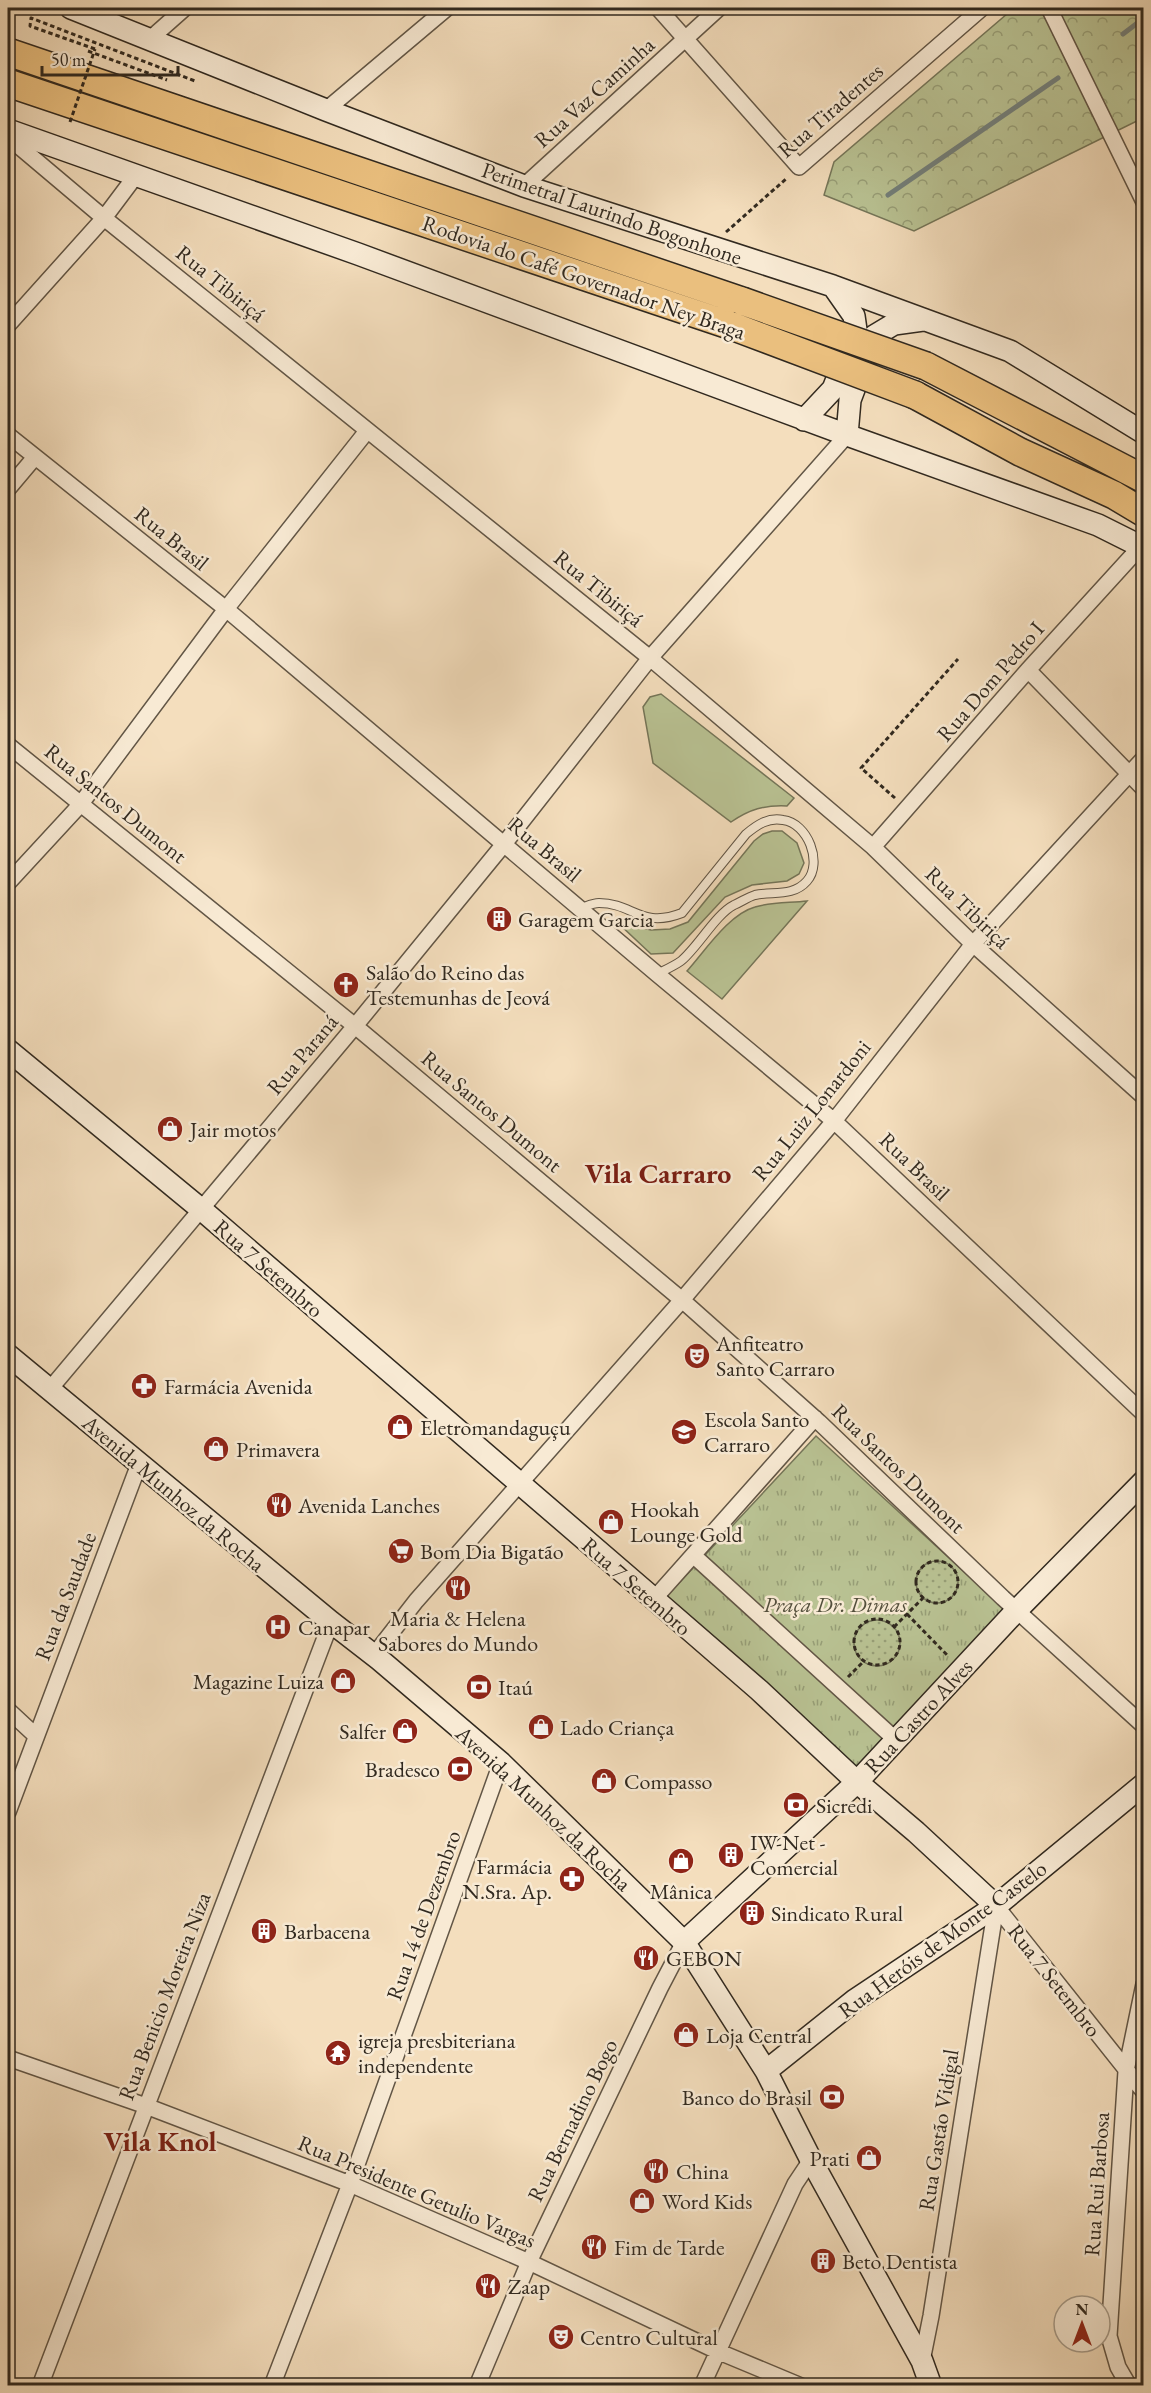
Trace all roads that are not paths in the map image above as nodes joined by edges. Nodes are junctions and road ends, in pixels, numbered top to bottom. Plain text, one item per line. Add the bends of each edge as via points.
1 (71, 8) edge
2 (186, 8) edge
3 (447, 8) edge
4 (658, 8) edge
5 (719, 8) edge
6 (982, 8) edge
7 (1049, 8) edge
8 (150, 39) junction
9 (686, 39) junction
10 (8, 52) edge
11 (8, 84) edge
12 (326, 110) junction
13 (8, 130) edge
14 (8, 137) edge
15 (137, 174) junction
16 (524, 186) junction
17 (1143, 202) edge
18 (104, 218) junction
19 (833, 286) junction
20 (929, 320) junction
21 (8, 325) edge
22 (804, 420) junction
23 (367, 431) junction
24 (1143, 433) edge
25 (8, 435) edge
26 (847, 435) junction
27 (35, 457) junction
28 (1143, 479) edge
29 (8, 489) edge
30 (1143, 513) edge
31 (1142, 547) edge
32 (226, 609) junction
33 (650, 658) junction
34 (1028, 670) junction
35 (8, 745) edge
36 (1143, 758) edge
37 (1128, 775) junction
38 (1143, 789) edge
39 (80, 805) junction
40 (504, 844) junction
41 (873, 847) junction
42 (8, 883) edge
43 (581, 908) junction
44 (973, 944) junction
45 (657, 975) junction
46 (355, 1026) junction
47 (8, 1050) edge
48 (1143, 1097) edge
49 (834, 1121) junction
50 (202, 1210) junction
51 (682, 1300) junction
52 (8, 1355) edge
53 (50, 1389) junction
54 (1143, 1414) edge
55 (815, 1418) junction
56 (139, 1464) junction
57 (1143, 1481) edge
58 (519, 1483) junction
59 (693, 1556) junction
60 (654, 1599) junction
61 (1017, 1610) junction
62 (331, 1622) junction
63 (374, 1655) junction
64 (8, 1710) edge
65 (1143, 1726) edge
66 (36, 1736) junction
67 (896, 1740) junction
68 (501, 1763) junction
69 (857, 1782) junction
70 (1143, 1784) edge
71 (8, 1812) edge
72 (996, 1906) junction
73 (684, 1942) junction
74 (1143, 1984) edge
75 (8, 2058) edge
76 (766, 2071) junction
77 (1126, 2071) junction
78 (1143, 2092) edge
79 (146, 2106) junction
80 (811, 2160) junction
81 (350, 2184) junction
82 (529, 2262) junction
83 (717, 2351) junction
84 (921, 2361) junction
85 (40, 2385) edge
86 (272, 2385) edge
87 (477, 2385) edge
88 (702, 2385) edge
89 (801, 2385) edge
90 (931, 2385) edge
91 (1129, 2385) edge

1 - 8 main road, Perimetral Laurindo Bogonhone
2 - 8 street
3 - 12 street
4 - 9 street
5 - 9 street, Rua Vaz Caminha
6 - 9 street, Rua Tiradentes via 799,167
7 - 17 street
8 - 12 main road, Perimetral Laurindo Bogonhone
9 - 16 street, Rua Vaz Caminha
10 - 28 highway, Rodovia do Café Governador Ney Braga, bridge via 926,366
11 - 30 highway, Rodovia do Café Governador Ney Braga, bridge via 729,325 915,395
12 - 16 main road, Perimetral Laurindo Bogonhone
13 - 15 main road
14 - 18 street, Rua Tibiriçá
15 - 18 street
15 - 22 main road
16 - 19 main road, Perimetral Laurindo Bogonhone
18 - 21 street
18 - 23 street, Rua Tibiriçá
19 - 20 main road, Perimetral Laurindo Bogonhone
19 - 22 main road via 854,316 856,330 833,389
20 - 24 main road, Perimetral Laurindo Bogonhone via 1010,351
20 - 26 main road via 894,324 874,336 850,400
22 - 26 main road
23 - 32 street
23 - 33 street, Rua Tibiriçá
25 - 27 street, Rua Brasil
26 - 31 main road via 1098,525
26 - 33 street, Rua Paraná
27 - 29 street
27 - 32 street, Rua Brasil
31 - 34 street, Rua Dom Pedro I
32 - 39 street
32 - 40 street, Rua Brasil
33 - 40 street, Rua Paraná
33 - 41 street, Rua Tibiriçá
34 - 37 street
34 - 41 street, Rua Dom Pedro I
35 - 39 street, Rua Santos Dumont
36 - 37 street, Rua Luiz Lonardoni
37 - 38 street
37 - 44 street, Rua Luiz Lonardoni
39 - 42 street
39 - 46 street, Rua Santos Dumont
40 - 43 street, Rua Brasil
40 - 46 street, Rua Paraná
41 - 44 street, Rua Tibiriçá
43 - 45 street, Rua Brasil
43 - 45 lane via 611,904 653,919 668,918 682,913 757,824 785,820 806,837 815,863 807,881 790,892 755,896 731,906 680,962
44 - 48 street, Rua Tibiriçá
44 - 49 street, Rua Luiz Lonardoni
45 - 49 street, Rua Brasil
46 - 50 street, Rua Paraná
46 - 51 street, Rua Santos Dumont
47 - 50 main road, Rua 7 Setembro
49 - 51 street, Rua Luiz Lonardoni
49 - 54 street, Rua Brasil
50 - 53 street, Rua Paraná
50 - 58 main road, Rua 7 Setembro
51 - 55 street, Rua Santos Dumont
51 - 58 street, Rua Luiz Lonardoni
52 - 53 main road, Avenida Munhoz da Rocha
53 - 56 main road, Avenida Munhoz da Rocha
55 - 59 street
55 - 61 street, Rua Santos Dumont
56 - 62 main road, Avenida Munhoz da Rocha
56 - 66 street, Rua da Saudade
57 - 61 main road, Rua Castro Alves
58 - 60 main road, Rua 7 Setembro
58 - 63 street, Rua Luiz Lonardoni
59 - 60 street
59 - 67 street
60 - 69 main road, Rua 7 Setembro
61 - 65 street, Rua Santos Dumont
61 - 67 main road, Rua Castro Alves
62 - 63 main road, Avenida Munhoz da Rocha
62 - 79 street, Rua Benicio Moreira Niza
63 - 68 main road, Avenida Munhoz da Rocha
64 - 66 street
66 - 71 street, Rua da Saudade
67 - 69 main road, Rua Castro Alves
68 - 73 main road, Avenida Munhoz da Rocha
68 - 81 street, Rua 14 de Dezembro
69 - 72 main road, Rua 7 Setembro
69 - 73 main road, Rua Castro Alves
70 - 72 main road, Rua Heróis de Monte Castelo
72 - 76 main road, Rua Heróis de Monte Castelo via 855,2000
72 - 77 street, Rua 7 Setembro
72 - 84 street, Rua Gastão Vidigal
73 - 76 main road, Avenida Munhoz da Rocha
73 - 82 street, Rua Bernadino Bogo
74 - 77 street, Rua Rui Barbosa
75 - 79 street, Rua Presidente Getulio Vargas
76 - 80 main road, Avenida Munhoz da Rocha
77 - 78 street, Rua 7 Setembro
77 - 91 street, Rua Rui Barbosa via 1109,2336 1118,2367
79 - 81 street, Rua Presidente Getulio Vargas
79 - 85 street, Rua Benicio Moreira Niza
80 - 83 street via 795,2184
80 - 84 main road, Avenida Munhoz da Rocha
81 - 82 street, Rua Presidente Getulio Vargas
81 - 86 street, Rua 14 de Dezembro
82 - 83 street, Rua Presidente Getulio Vargas
82 - 87 street, Rua Bernadino Bogo
83 - 88 street
83 - 89 street, Rua Presidente Getulio Vargas
84 - 90 main road, Avenida Munhoz da Rocha

